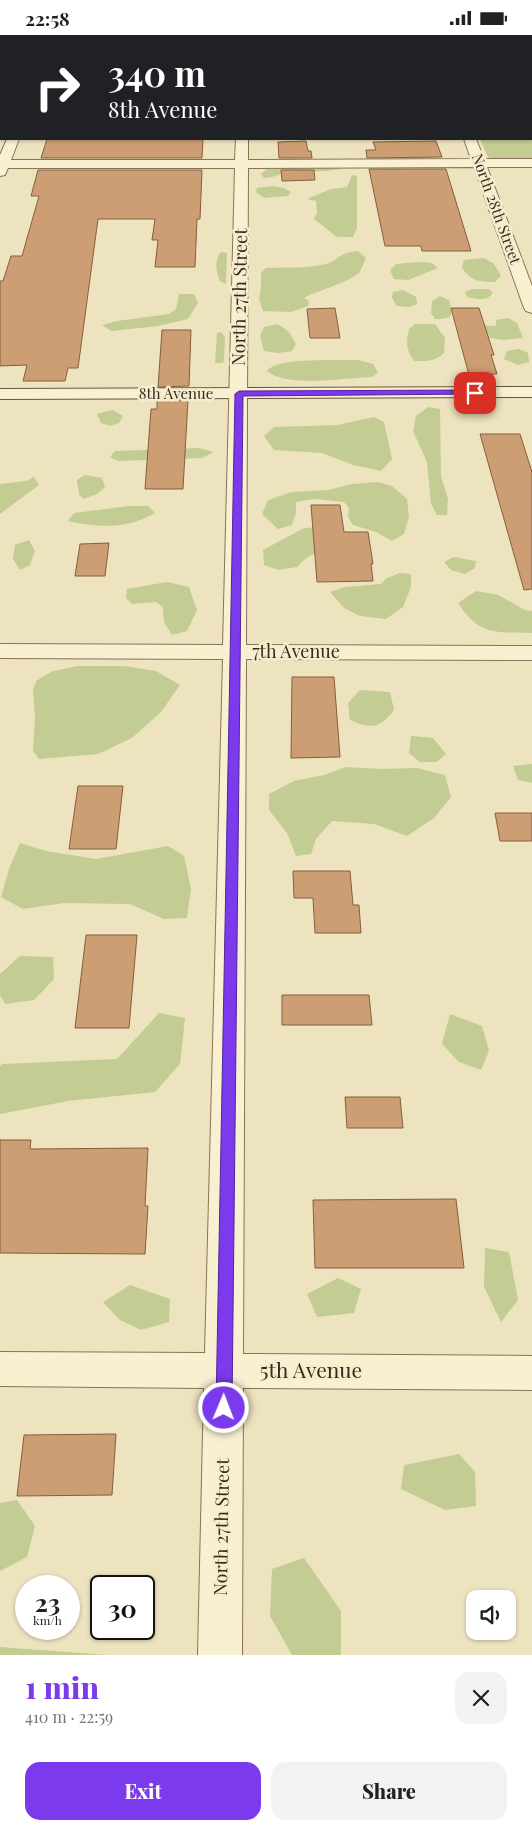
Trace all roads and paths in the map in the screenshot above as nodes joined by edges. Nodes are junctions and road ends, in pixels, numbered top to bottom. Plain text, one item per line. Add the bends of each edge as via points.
1 (13, 140) edge
2 (470, 140) edge
3 (241, 151) edge
4 (478, 163) junction
5 (532, 163) edge
6 (1, 166) edge
7 (532, 308) edge
8 (532, 392) edge
9 (0, 394) edge
10 (239, 394) junction
11 (0, 651) edge
12 (235, 652) junction
13 (532, 653) edge
14 (0, 1369) edge
15 (225, 1370) junction
16 (532, 1373) edge
17 (220, 1655) edge

1 - 6 street
2 - 4 street, North 28th Street
3 - 4 street
3 - 6 street
3 - 10 street, North 27th Street
4 - 5 street
4 - 7 street, North 28th Street
8 - 10 street, 8th Avenue
9 - 10 street, 8th Avenue
10 - 12 street, North 27th Street
11 - 12 street, 7th Avenue
12 - 13 street, 7th Avenue
12 - 15 street, North 27th Street
14 - 15 street, 5th Avenue
15 - 16 street, 5th Avenue
15 - 17 street, North 27th Street

